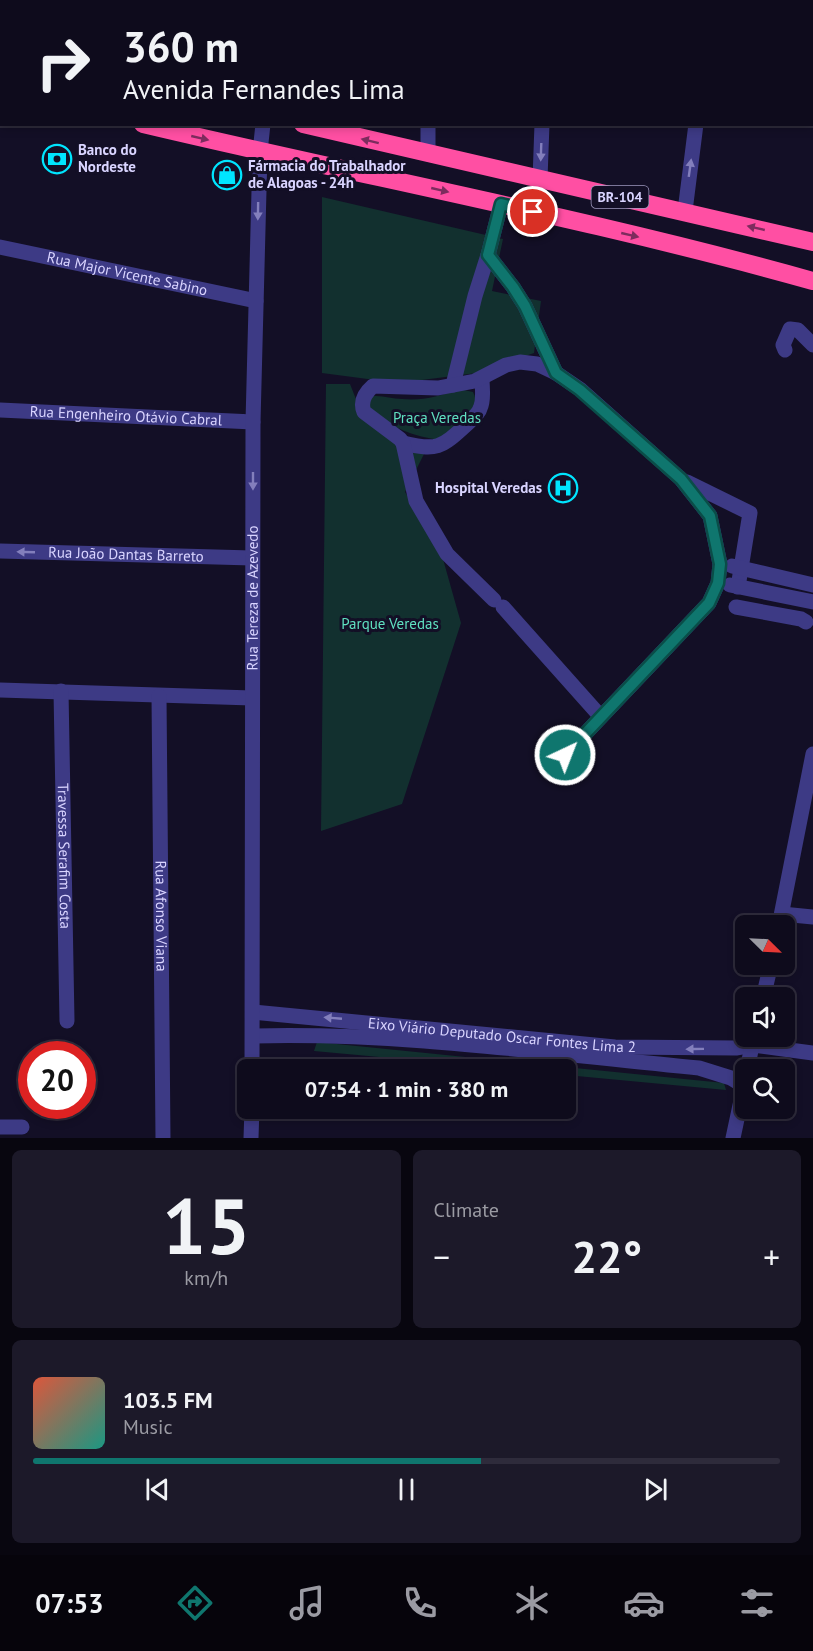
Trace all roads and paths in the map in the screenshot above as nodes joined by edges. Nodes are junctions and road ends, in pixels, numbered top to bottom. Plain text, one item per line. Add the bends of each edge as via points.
1 (151, 126) edge
2 (263, 126) edge
3 (311, 126) edge
4 (428, 126) edge
5 (542, 126) edge
6 (696, 126) edge
7 (260, 152) junction
8 (428, 154) junction
9 (540, 179) junction
10 (501, 204) junction
11 (684, 211) junction
12 (813, 242) edge
13 (0, 247) edge
14 (488, 255) junction
15 (813, 281) edge
16 (256, 301) junction
17 (813, 345) edge
18 (785, 350) dead end
19 (556, 373) junction
20 (482, 378) junction
21 (453, 385) junction
22 (0, 410) edge
23 (253, 422) junction
24 (403, 443) junction
25 (681, 479) junction
26 (0, 551) edge
27 (252, 558) junction
28 (720, 564) junction
29 (740, 568) junction
30 (718, 583) junction
31 (813, 585) edge
32 (738, 587) junction
33 (813, 602) edge
34 (736, 607) dead end
35 (806, 622) dead end
36 (0, 690) edge
37 (61, 691) junction
38 (159, 696) junction
39 (252, 698) junction
40 (601, 717) junction
41 (813, 754) edge
42 (565, 755) dead end
43 (781, 915) edge
44 (813, 918) edge
45 (795, 919) edge
46 (253, 1012) junction
47 (67, 1021) dead end
48 (253, 1036) junction
49 (735, 1046) edge
50 (784, 1047) edge
51 (813, 1053) edge
52 (252, 1059) edge
53 (735, 1079) edge
54 (252, 1119) edge
55 (737, 1119) edge
56 (0, 1127) edge
57 (22, 1127) dead end
58 (163, 1138) edge
59 (251, 1138) edge
60 (733, 1138) edge

1 -> 7 highway, BR-104
2 - 7 street, Rua Tereza de Azevedo
8 -> 3 highway, BR-104
4 - 8 street
5 -> 9 street
11 -> 6 street
7 -> 10 highway, BR-104
7 -> 16 street, Rua Tereza de Azevedo
8 - 9 highway, BR-104
9 - 11 highway, BR-104
10 - 14 street
10 -> 15 highway, BR-104
12 -> 11 highway, BR-104
13 - 16 street, Rua Major Vicente Sabino
14 - 19 street via 525,306
14 - 21 street
16 - 23 street, Rua Tereza de Azevedo
17 - 18 street via 798,330 790,329 783,345
19 - 20 street via 537,364 520,362
19 - 25 street
20 - 21 street
20 - 24 street via 481,407 446,444 420,447
21 - 24 street via 373,386 368,390 364,412
22 - 23 street, Rua Engenheiro Otávio Cabral
23 -> 27 street, Rua Tereza de Azevedo
24 - 40 street via 416,501 447,554 499,604
25 - 28 street via 710,516
25 - 29 street via 750,513
27 -> 26 street, Rua João Dantas Barreto
27 - 39 street, Rua Tereza de Azevedo
28 - 29 street
28 - 30 street
29 - 31 street
29 - 32 street
30 - 32 street
30 - 40 street via 709,603
32 - 33 street
34 - 35 street
36 - 37 street
37 - 38 street
37 - 47 street, Travessa Serafim Costa
38 - 39 street
38 - 58 street, Rua Afonso Viana
39 - 46 street, Rua Tereza de Azevedo
40 - 42 street
41 - 43 street
44 - 45 street
46 - 48 street, Rua Tereza de Azevedo
49 -> 46 street, Eixo Viário Deputado Oscar Fontes Lima 2 via 615,1047
48 - 52 street, Rua Tereza de Azevedo
48 - 53 street, Eixo Viário Deputado Oscar Fontes Lima 2 via 373,1037 699,1068
50 - 51 street, Eixo Viário Deputado Oscar Fontes Lima 2
54 - 59 street
55 - 60 street
56 - 57 street

